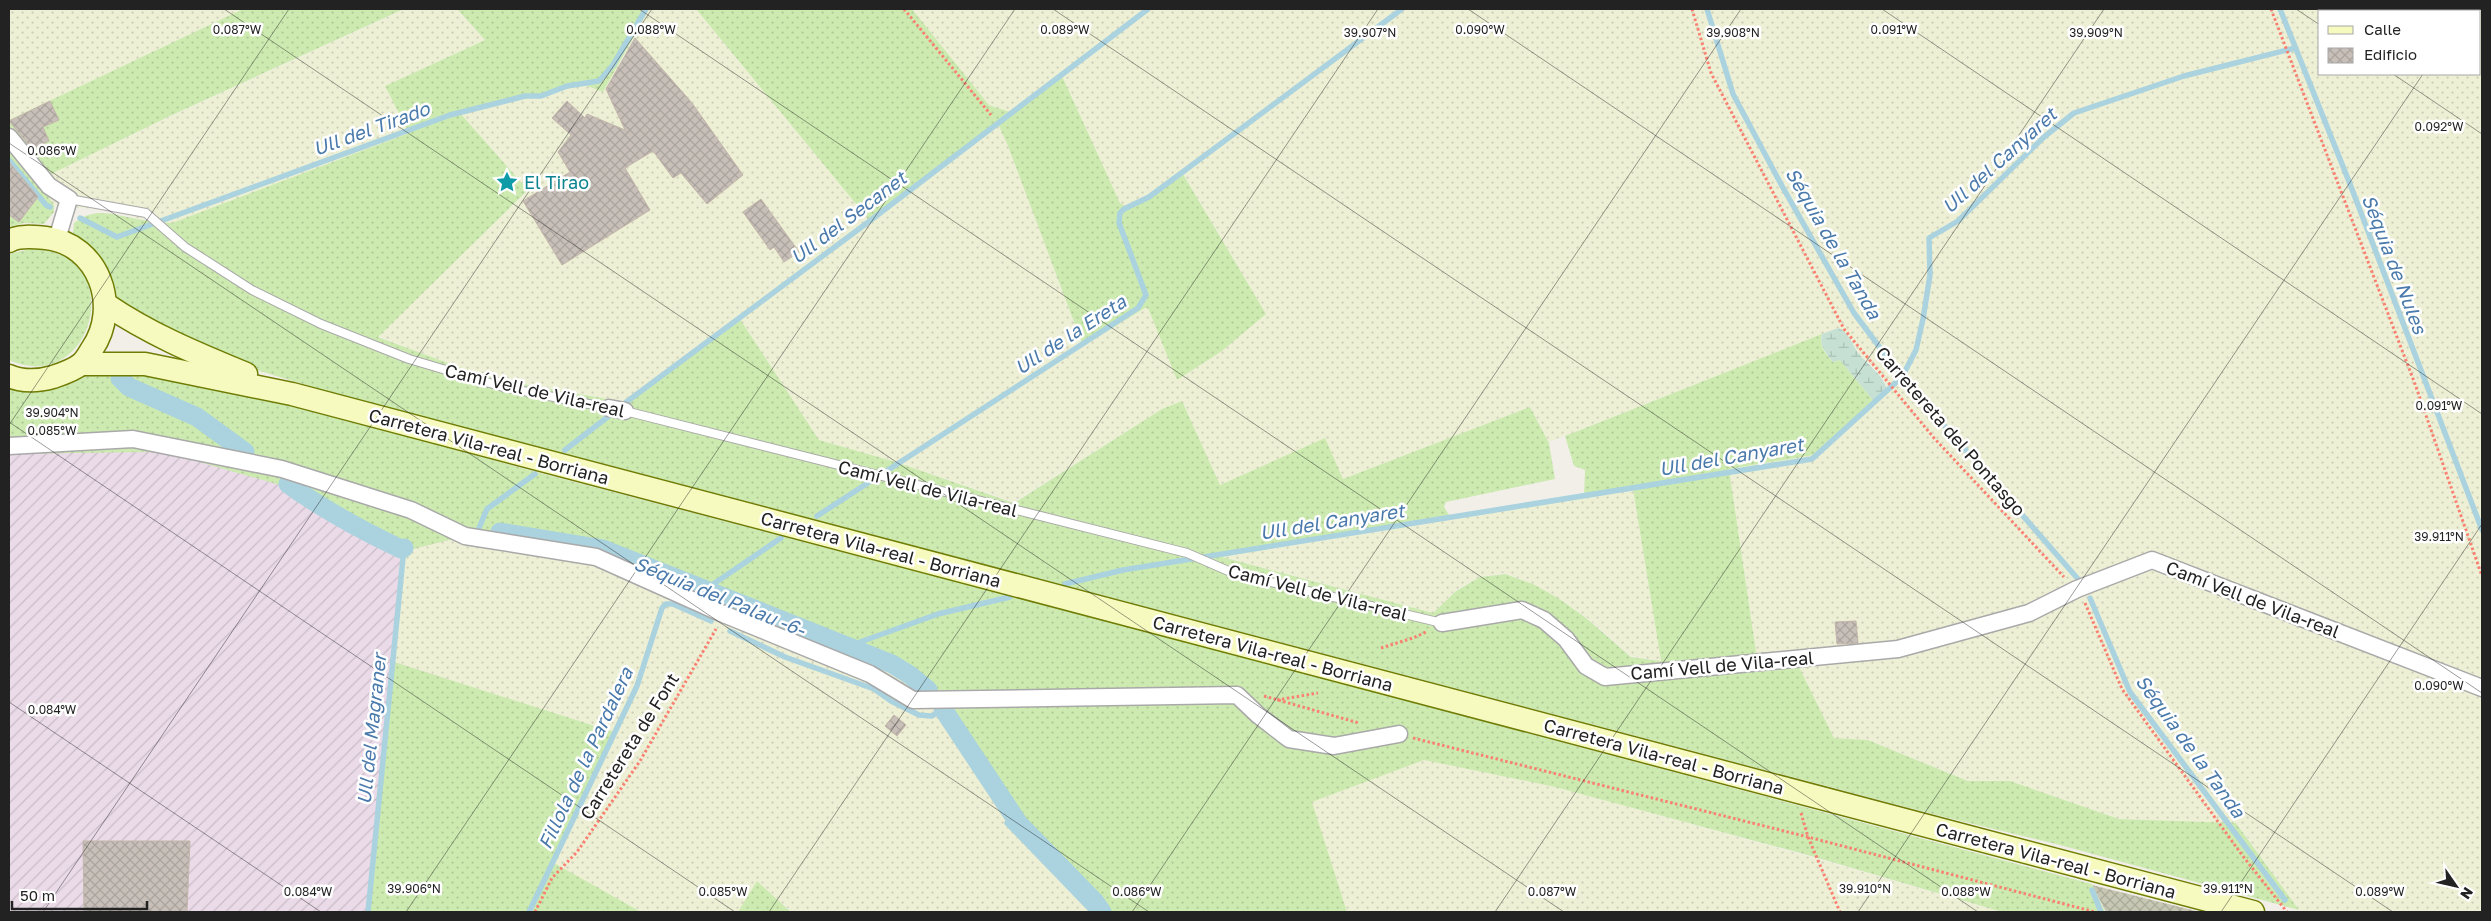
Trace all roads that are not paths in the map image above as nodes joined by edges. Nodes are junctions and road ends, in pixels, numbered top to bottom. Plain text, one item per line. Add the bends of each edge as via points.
1 (9, 137) edge
2 (69, 199) junction
3 (57, 239) junction
4 (9, 240) edge
5 (107, 305) junction
6 (82, 364) junction
7 (10, 377) edge
8 (292, 394) junction
9 (609, 408) joint
10 (625, 411) joint
11 (9, 446) edge
12 (1442, 624) joint
13 (2482, 688) edge
14 (1399, 734) road end
15 (2253, 912) edge

1 - 2 street via 49,186
2 - 3 street
2 - 9 lane, Camí Vell de Vila-real via 146,214 185,247 252,290 409,359 512,389
3 - 4 main road
3 - 5 main road via 92,264 102,284
5 - 6 main road via 97,342
5 - 8 main road, Carretera Vila-real - Borriana via 164,340
6 - 7 main road via 46,379 31,381
6 - 8 main road, Carretera Vila-real - Borriana via 144,364
8 - 15 main road, Carretera Vila-real - Borriana
9 - 10 street, Camí Vell de Vila-real
10 - 12 lane, Camí Vell de Vila-real via 1191,555 1233,573
11 - 14 street via 133,439 282,469 411,510 465,536 596,557 870,674 913,700 1238,695 1289,739 1334,746
12 - 13 street, Camí Vell de Vila-real via 1522,610 1544,620 1566,639 1586,666 1605,677 1898,649 2029,613 2077,589 2152,560

